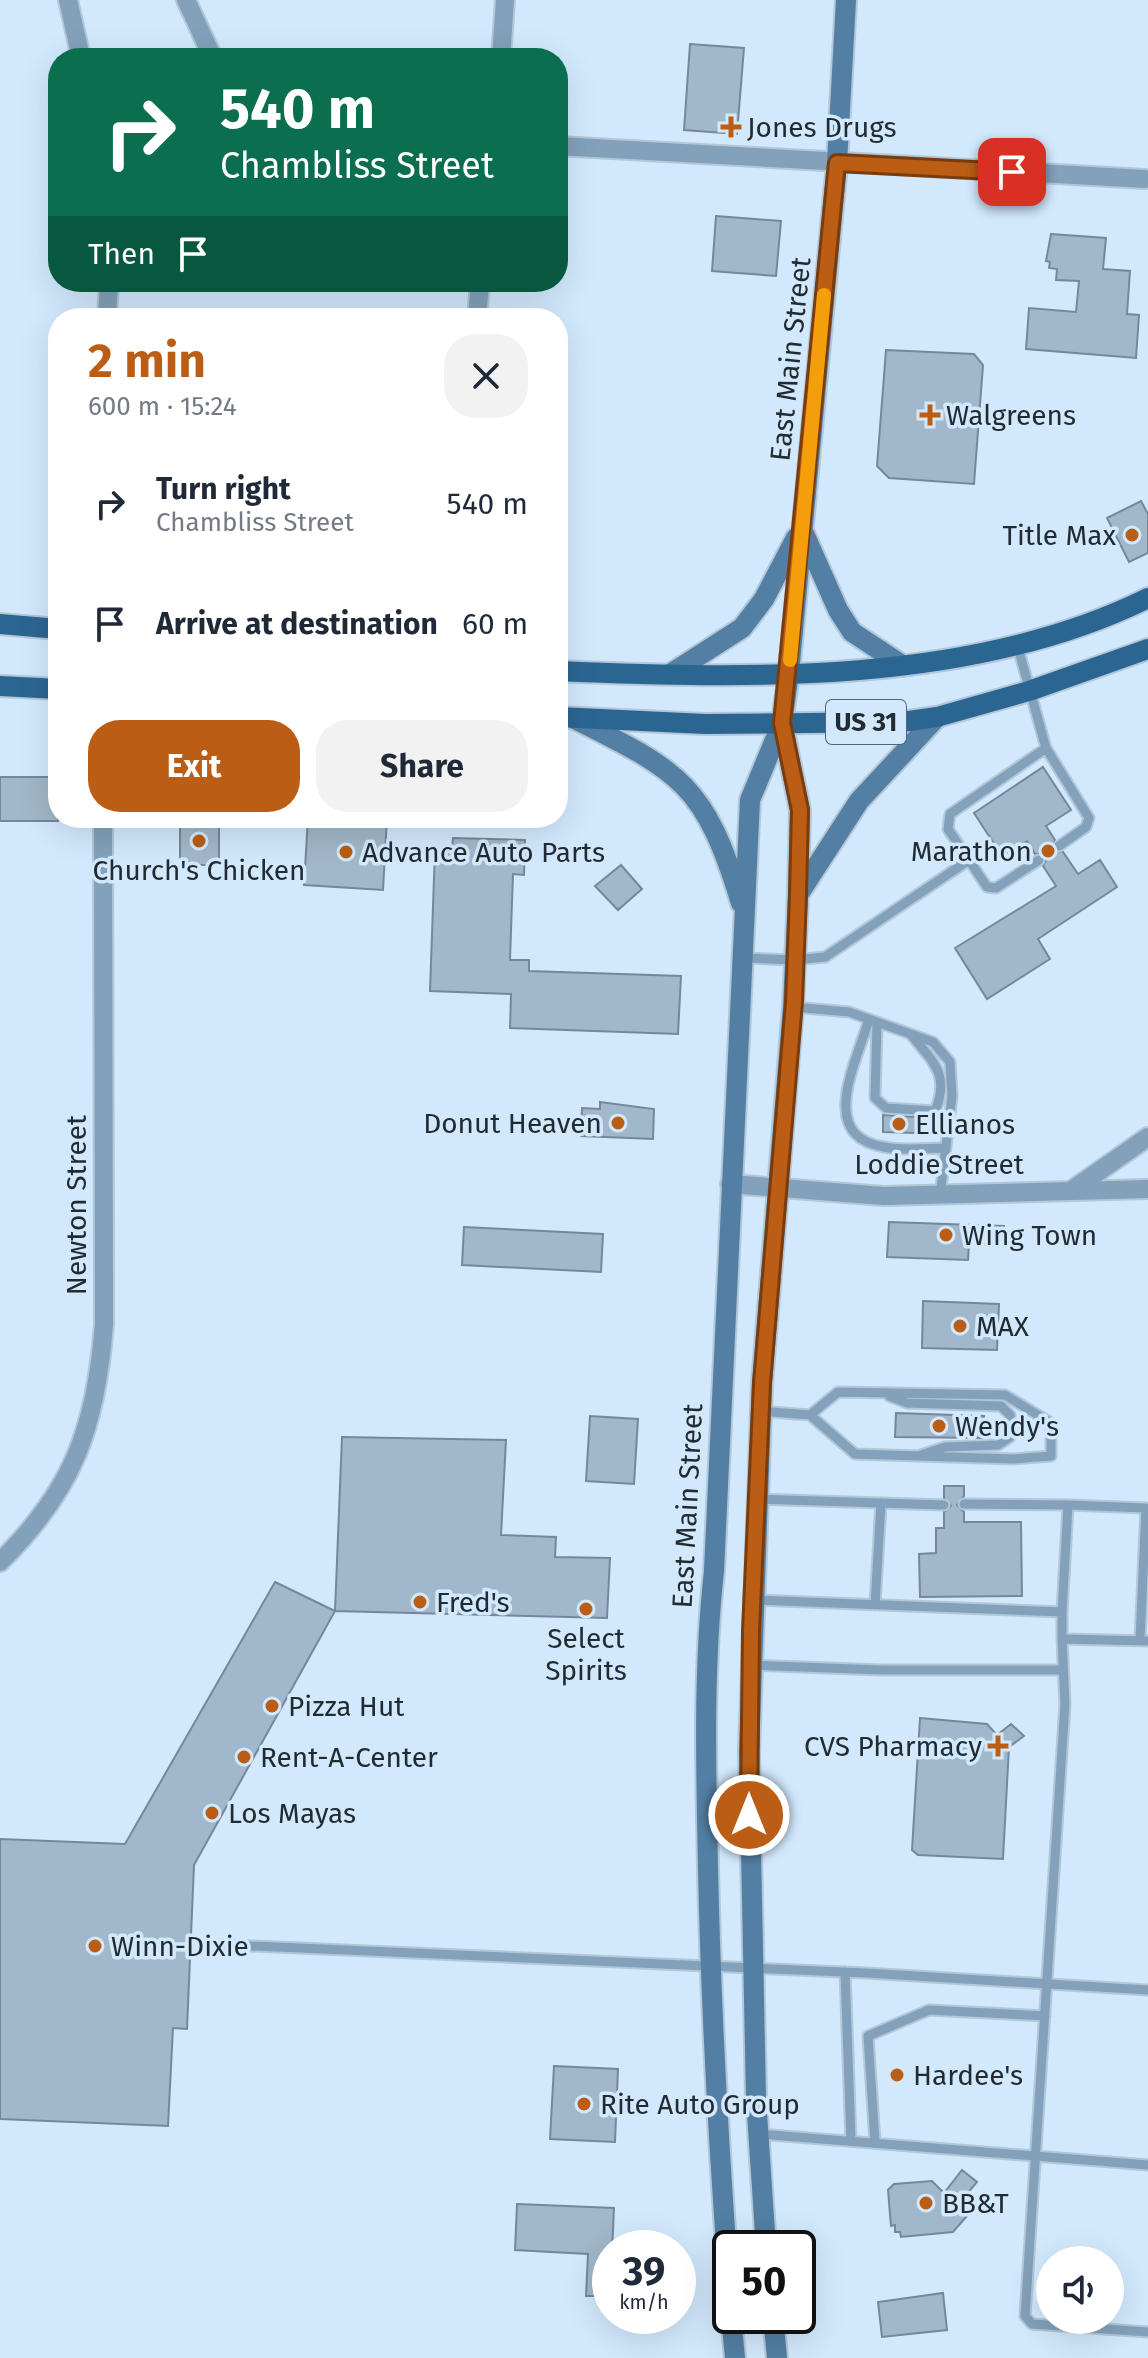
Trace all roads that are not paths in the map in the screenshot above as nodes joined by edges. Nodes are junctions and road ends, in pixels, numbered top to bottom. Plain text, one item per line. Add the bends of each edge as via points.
1 (68, 0) edge
2 (186, 0) edge
3 (505, 0) edge
4 (846, 0) edge
5 (79, 48) edge
6 (208, 48) edge
7 (502, 48) edge
8 (568, 147) edge
9 (837, 163) junction
10 (1147, 180) edge
11 (801, 527) junction
12 (1148, 598) edge
13 (0, 624) edge
14 (48, 628) edge
15 (1017, 644) junction
16 (1148, 649) edge
17 (902, 665) junction
18 (568, 671) edge
19 (672, 673) junction
20 (789, 673) junction
21 (0, 686) edge
22 (48, 688) edge
23 (1029, 691) junction
24 (568, 717) edge
25 (937, 717) junction
26 (568, 718) edge
27 (782, 723) junction
28 (1046, 748) junction
29 (103, 828) edge
30 (1059, 846) dead end
31 (969, 860) junction
32 (1039, 860) dead end
33 (798, 895) junction
34 (747, 921) junction
35 (745, 958) junction
36 (795, 960) junction
37 (793, 1007) junction
38 (873, 1020) junction
39 (910, 1033) junction
40 (1148, 1137) edge
41 (946, 1148) junction
42 (730, 1184) junction
43 (780, 1188) junction
44 (1148, 1189) edge
45 (1072, 1190) junction
46 (940, 1196) junction
47 (881, 1393) junction
48 (760, 1411) junction
49 (810, 1415) junction
50 (915, 1458) junction
51 (756, 1499) junction
52 (881, 1503) junction
53 (964, 1504) dead end
54 (944, 1505) dead end
55 (1068, 1505) junction
56 (0, 1562) edge
57 (752, 1600) junction
58 (875, 1605) junction
59 (1062, 1612) junction
60 (1062, 1639) junction
61 (1144, 1641) edge
62 (750, 1665) junction
63 (1062, 1670) junction
64 (206, 1944) dead end
65 (710, 1968) junction
66 (752, 1970) junction
67 (845, 1972) junction
68 (1048, 1985) junction
69 (1148, 1990) edge
70 (1045, 2016) junction
71 (758, 2134) junction
72 (851, 2141) junction
73 (875, 2142) junction
74 (1035, 2157) junction
75 (1148, 2165) edge
76 (725, 2230) edge
77 (765, 2230) edge
78 (1148, 2332) edge
79 (733, 2334) edge
80 (775, 2334) edge
81 (735, 2358) edge
82 (777, 2358) edge

1 - 5 street
2 - 6 street
3 - 7 street
4 - 9 main road, East Main Street
8 - 9 street
9 - 10 street
9 - 11 main road, East Main Street
11 - 17 main road via 852,632
11 - 19 main road via 764,599 742,628
11 - 20 main road, East Main Street
12 - 15 main road, US 31
13 - 14 main road
15 - 17 main road, US 31 via 945,662
15 - 23 lane
16 - 23 main road, US 31
17 - 20 main road, US 31
18 - 19 main road, US 31
19 - 20 main road, US 31
20 - 27 main road, East Main Street
21 - 22 main road
23 - 25 main road, US 31
23 - 28 lane
24 - 27 main road, US 31
25 - 27 main road, US 31
25 - 33 main road via 859,801
26 - 34 main road via 660,763 696,798 721,842
27 - 33 main road, East Main Street via 800,810
27 - 34 main road, East Main Street via 750,800
28 - 30 lane via 1089,818 1086,827
28 - 31 lane via 950,814 948,829
29 - 56 street, Newton Street via 100,1374 81,1446 61,1490
31 - 32 lane via 987,887 996,888
31 - 36 lane via 825,957
33 - 36 main road, East Main Street
34 - 35 main road, East Main Street
35 - 36 lane
35 - 42 main road, East Main Street
36 - 37 main road, East Main Street
37 - 38 lane via 849,1012
37 - 43 main road, East Main Street
38 - 39 lane
38 - 39 lane via 875,1098 886,1108 935,1111 942,1096 941,1073
38 - 41 lane via 844,1109 847,1126 860,1141 885,1148
39 - 41 lane via 933,1042 950,1062
40 - 45 street
41 - 46 lane
42 - 43 street, Loddie Street
42 - 65 main road, East Main Street via 705,1694
43 - 46 street, Loddie Street
43 - 48 main road, East Main Street
44 - 45 street, Loddie Street
45 - 46 street, Loddie Street
47 - 49 lane via 838,1392
47 - 50 lane via 907,1403 1001,1406 1010,1415 1010,1437 998,1445 945,1447
47 - 50 lane via 1005,1395 1051,1423 1051,1456
48 - 49 lane
48 - 51 main road, East Main Street
49 - 50 lane via 855,1454
51 - 52 lane
51 - 57 main road, East Main Street
52 - 54 lane
52 - 58 lane
53 - 55 lane
55 - 59 lane
55 - 61 lane via 1146,1508
57 - 58 lane
57 - 62 main road, East Main Street
58 - 59 lane
59 - 60 lane
60 - 61 lane
60 - 63 lane
62 - 63 lane
62 - 66 main road, East Main Street
63 - 68 lane via 1065,1704
64 - 65 lane
65 - 66 lane
65 - 76 main road, East Main Street
66 - 67 lane
66 - 71 main road, East Main Street
67 - 68 lane
67 - 72 lane
68 - 69 lane
68 - 70 lane
70 - 73 lane via 929,2010 868,2036
70 - 74 lane
71 - 72 lane
71 - 77 main road, East Main Street
72 - 73 lane
73 - 74 lane
74 - 75 lane
74 - 78 lane via 1025,2316 1032,2324
79 - 81 main road
80 - 82 main road

